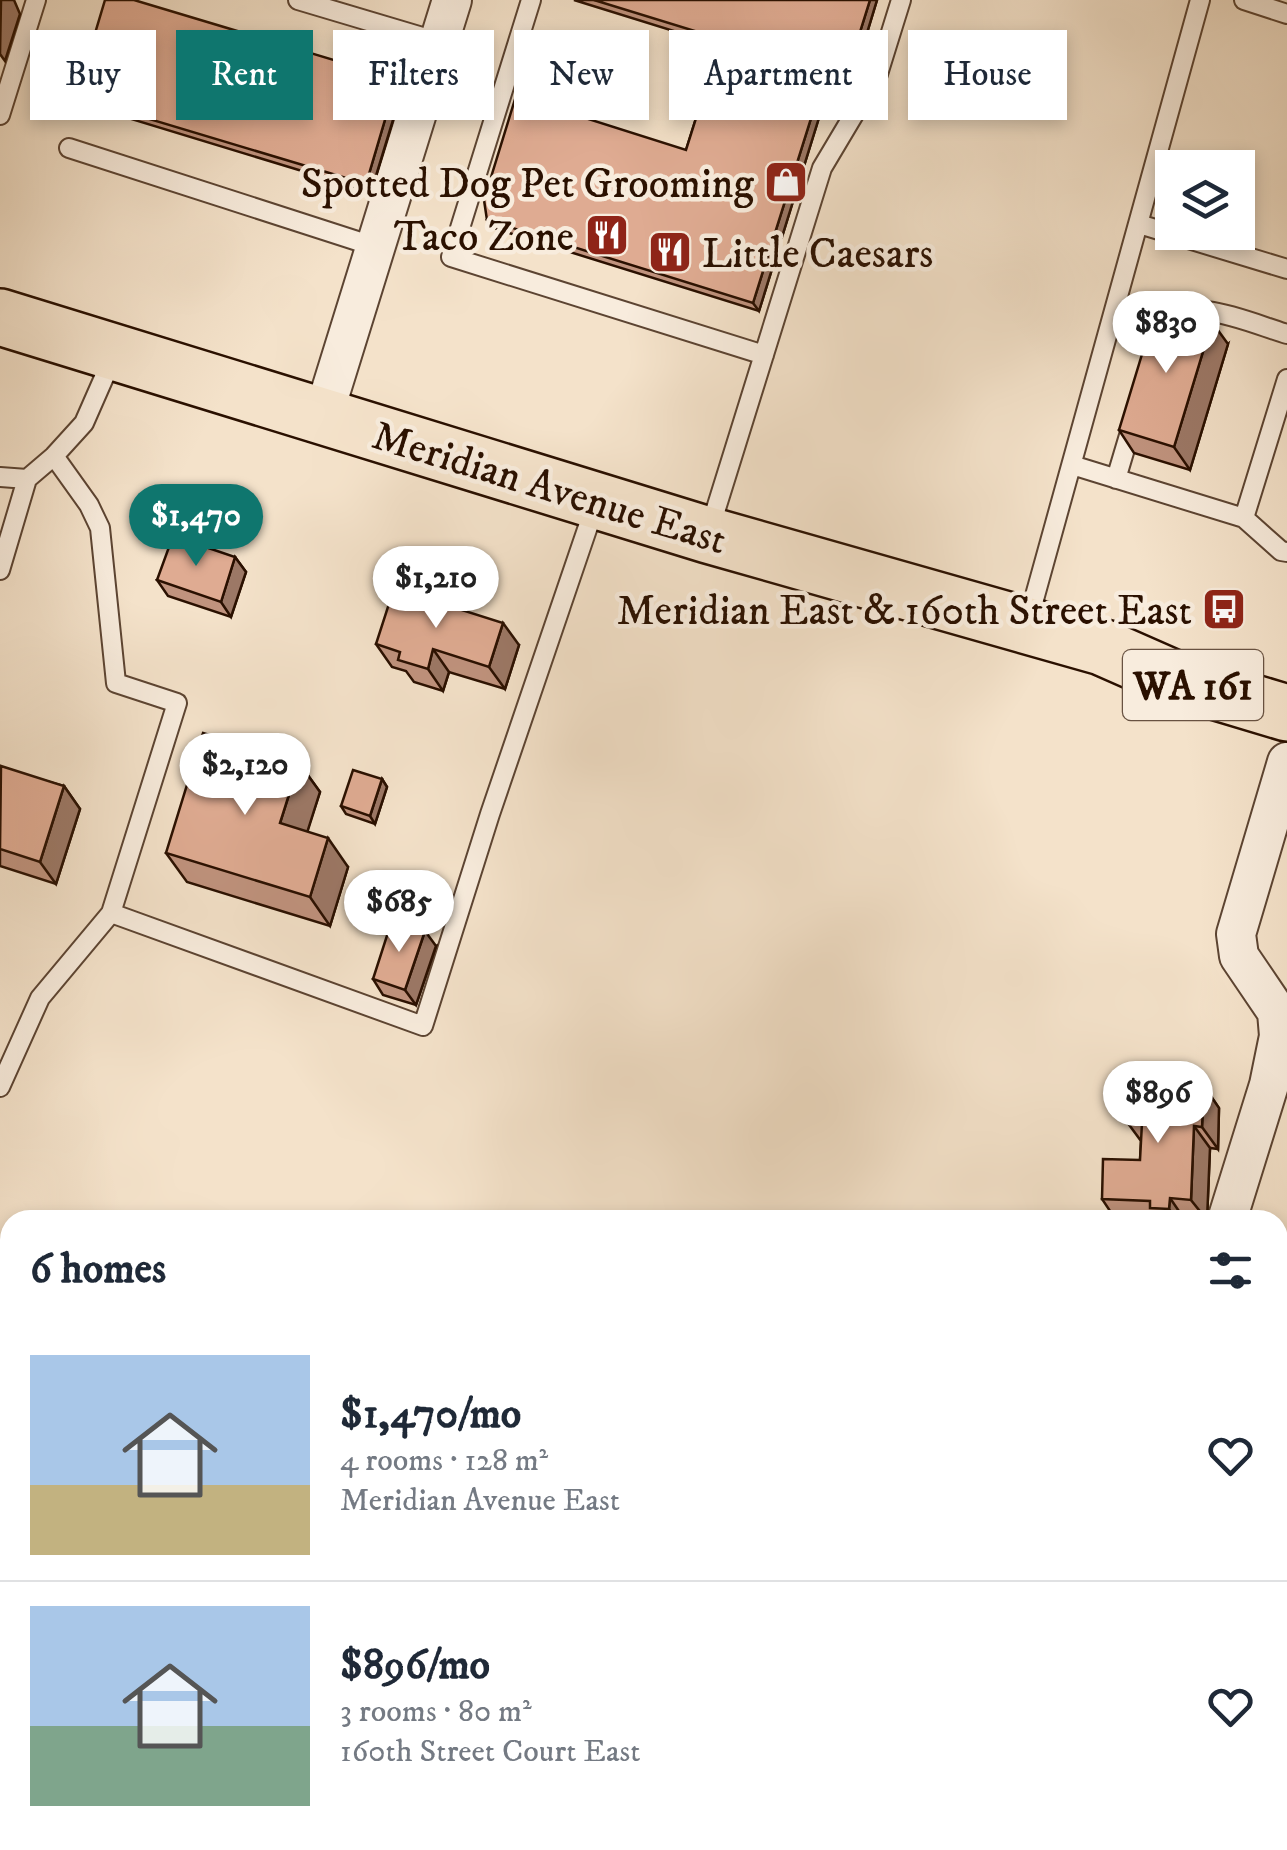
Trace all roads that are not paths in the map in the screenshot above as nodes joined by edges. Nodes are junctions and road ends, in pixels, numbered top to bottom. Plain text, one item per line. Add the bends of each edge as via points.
1 (36, 0) edge
2 (298, 0) edge
3 (452, 0) edge
4 (531, 0) edge
5 (901, 0) edge
6 (1200, 0) edge
7 (1244, 0) edge
8 (1287, 14) edge
9 (399, 30) edge
10 (443, 30) edge
11 (0, 116) edge
12 (416, 120) edge
13 (69, 148) dead end
14 (1138, 224) junction
15 (376, 247) junction
16 (1287, 269) edge
17 (0, 317) edge
18 (1287, 334) edge
19 (1158, 337) edge
20 (115, 352) junction
21 (764, 355) junction
22 (1287, 379) edge
23 (1137, 408) edge
24 (323, 416) junction
25 (54, 456) junction
26 (1072, 465) junction
27 (0, 477) edge
28 (27, 478) junction
29 (1116, 479) junction
30 (597, 500) junction
31 (1244, 518) junction
32 (708, 535) junction
33 (1287, 552) edge
34 (0, 570) edge
35 (1027, 626) junction
36 (1102, 647) junction
37 (1287, 686) edge
38 (1287, 713) edge
39 (1287, 762) edge
40 (111, 913) junction
41 (1282, 1014) edge
42 (0, 1087) edge
43 (1230, 1210) edge

1 - 11 lane
2 - 9 lane
3 - 10 street
4 - 21 lane via 451,258
5 - 21 lane via 878,74 822,168
6 - 14 lane
7 - 8 lane
12 - 15 street
13 - 15 lane
14 - 16 lane
14 - 26 lane
15 - 24 street
17 - 20 main road, Meridian Avenue East / WA 161
18 - 19 lane via 1185,308 1170,316
20 - 24 main road, Meridian Avenue East / WA 161
20 - 25 lane via 84,423
21 - 32 lane
22 - 31 lane
23 - 29 lane
24 - 30 main road, Meridian Avenue East / WA 161
25 - 28 lane
25 - 40 lane via 100,528 116,682 176,704
26 - 29 lane
26 - 35 lane
27 - 28 lane
28 - 34 lane
29 - 31 lane
30 - 32 main road, Meridian Avenue East / WA 161
30 - 40 lane via 423,1026
31 - 33 lane
32 - 35 main road, Meridian Avenue East / WA 161
35 - 36 main road, Meridian Avenue East / WA 161
36 - 37 main road, Meridian Avenue East / WA 161 via 1185,653
36 - 38 main road, Meridian Avenue East / WA 161 via 1177,680
39 - 41 street via 1236,934 1238,956
40 - 42 lane via 40,998
41 - 43 street via 1269,1085

